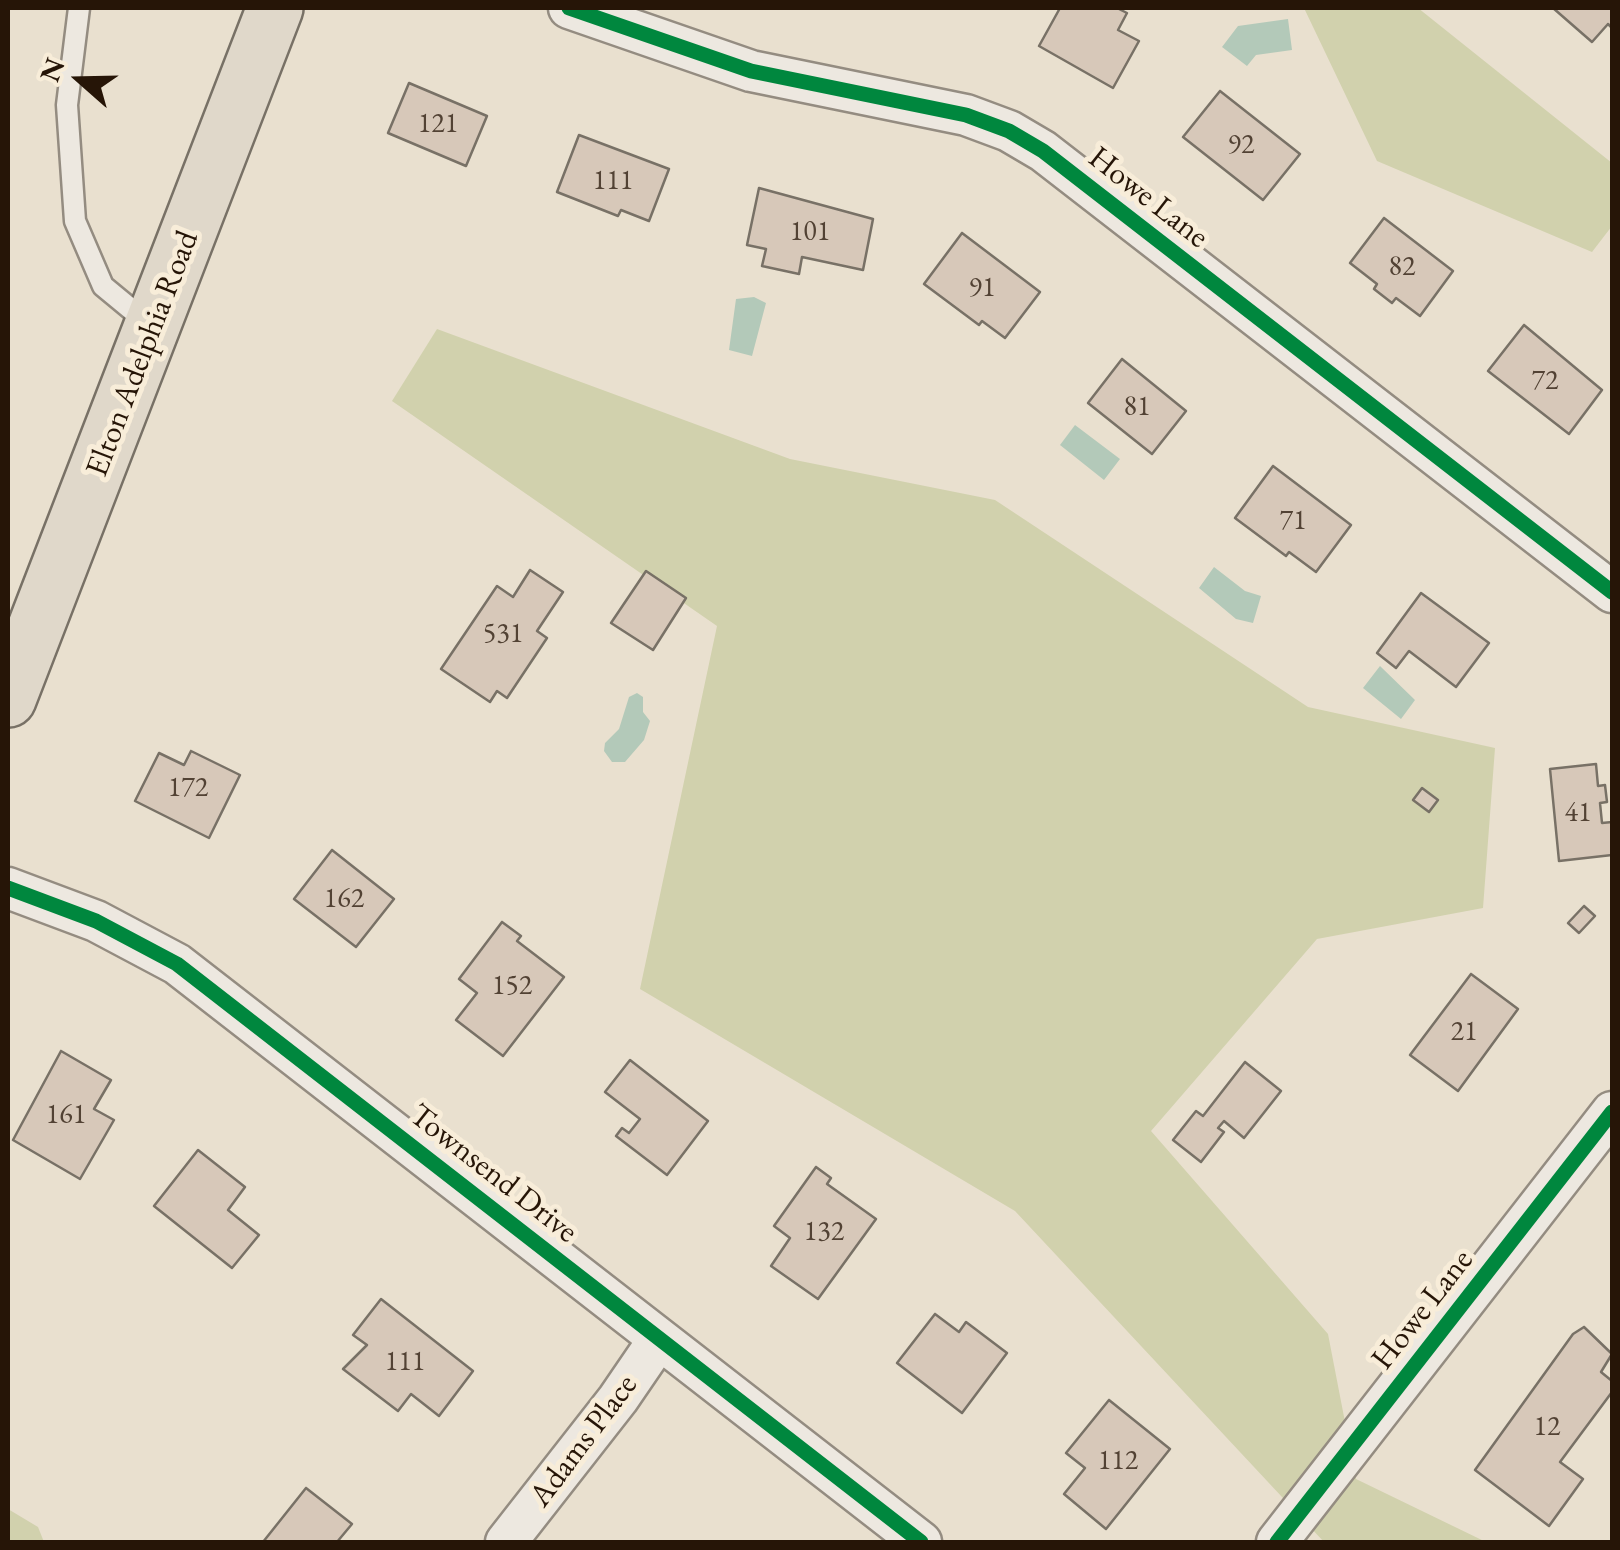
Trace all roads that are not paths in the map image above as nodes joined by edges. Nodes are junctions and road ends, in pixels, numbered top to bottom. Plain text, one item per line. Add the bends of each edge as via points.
1 (79, 8) edge
2 (275, 8) edge
3 (570, 8) edge
4 (154, 328) junction
5 (1612, 592) edge
6 (8, 699) edge
7 (8, 888) edge
8 (1612, 1112) edge
9 (659, 1339) junction
10 (506, 1542) edge
11 (921, 1542) edge
12 (1277, 1542) edge

1 - 4 lane via 67,104 75,221 103,286
2 - 4 main road, Elton Adelphia Road
3 - 5 street, Howe Lane via 750,72 966,115 1008,131
4 - 6 main road, Elton Adelphia Road
7 - 9 street, Townsend Drive via 96,921 177,964
8 - 12 street, Howe Lane
9 - 10 street, Adams Place
9 - 11 street, Townsend Drive

